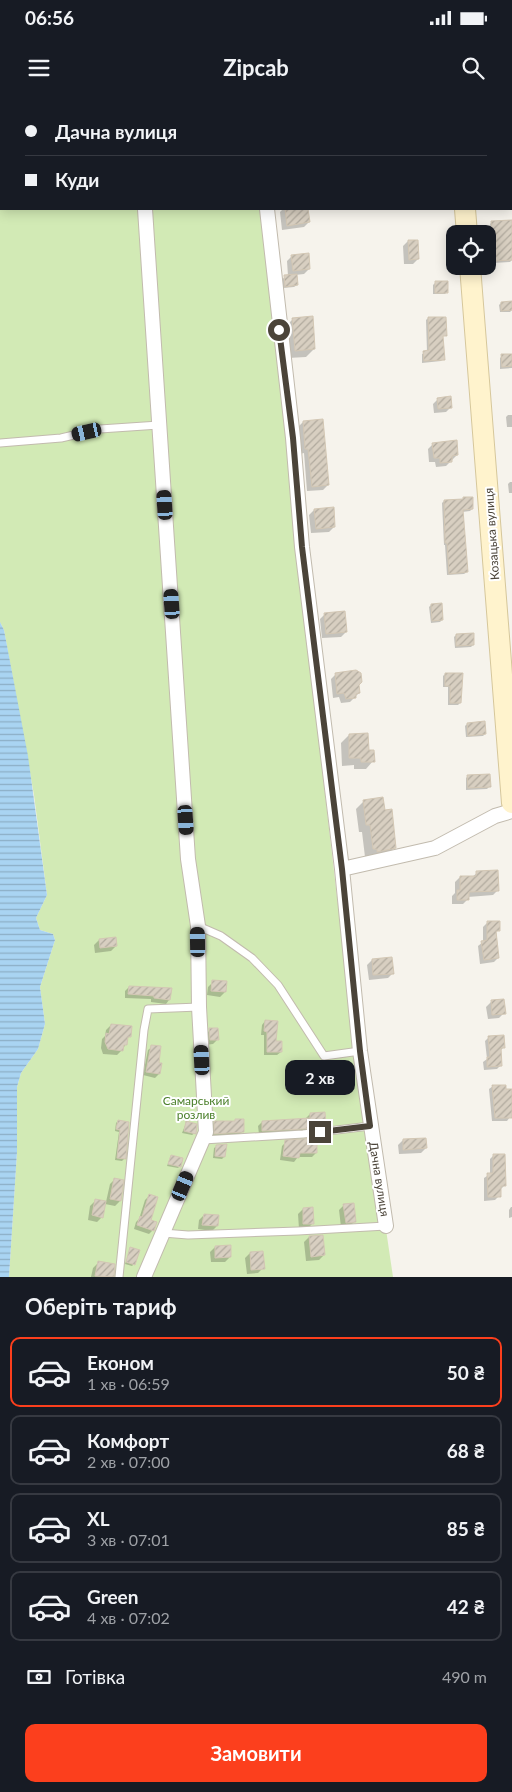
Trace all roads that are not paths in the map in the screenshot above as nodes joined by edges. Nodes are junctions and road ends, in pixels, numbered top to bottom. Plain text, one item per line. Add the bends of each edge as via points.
1 (145, 210) edge
2 (267, 210) edge
3 (465, 210) edge
4 (466, 225) edge
5 (471, 275) edge
6 (159, 425) junction
7 (0, 443) edge
8 (512, 803) edge
9 (512, 811) edge
10 (342, 869) junction
11 (198, 926) junction
12 (199, 1007) junction
13 (360, 1051) junction
14 (370, 1126) junction
15 (203, 1140) junction
16 (386, 1226) joint
17 (163, 1233) junction
18 (119, 1277) edge
19 (144, 1277) edge

1 - 6 street
2 - 10 street, Дачна вулиця via 302,547
3 - 4 street
5 - 8 street, Козацька вулиця
6 - 7 lane via 100,428 60,438
6 - 11 street via 188,859
9 - 10 street via 495,816 435,848
10 - 13 street, Дачна вулиця
11 - 12 street
11 - 13 lane via 221,936 252,958 278,985 324,1056
12 - 15 street via 206,1132
12 - 18 lane via 148,1010
13 - 14 street, Дачна вулиця
14 - 15 lane
14 - 16 street, Дачна вулиця
15 - 17 street
16 - 17 lane via 188,1235
17 - 19 street

